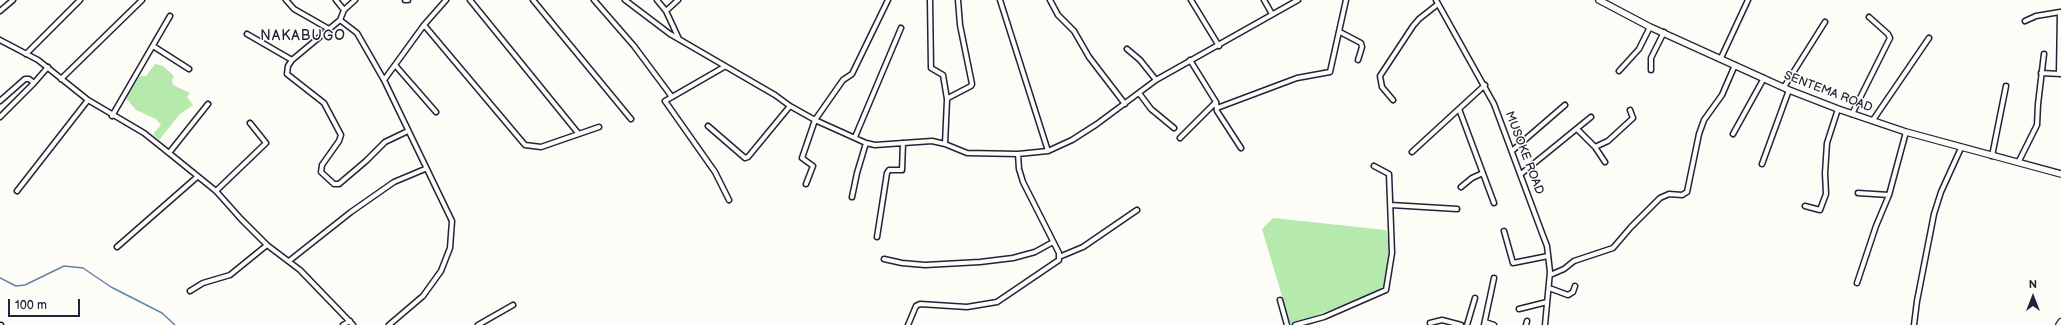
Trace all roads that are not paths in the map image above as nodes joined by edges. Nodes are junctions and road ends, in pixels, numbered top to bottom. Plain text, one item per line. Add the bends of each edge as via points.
1 (12, 0) edge
2 (80, 0) edge
3 (142, 0) edge
4 (286, 0) edge
5 (336, 0) edge
6 (355, 0) edge
7 (446, 0) edge
8 (470, 0) edge
9 (533, 0) edge
10 (594, 0) edge
11 (625, 0) edge
12 (657, 0) edge
13 (678, 0) edge
14 (888, 0) edge
15 (930, 0) edge
16 (958, 0) edge
17 (1000, 0) edge
18 (1050, 0) edge
19 (1191, 0) edge
20 (1264, 0) edge
21 (1298, 0) edge
22 (1346, 0) edge
23 (1599, 0) edge
24 (1748, 0) edge
25 (1437, 2) edge
26 (344, 10) junction
27 (666, 11) junction
28 (0, 12) edge
29 (1272, 14) junction
30 (170, 16) dead end
31 (1869, 17) dead end
32 (340, 20) junction
33 (2025, 21) dead end
34 (1825, 22) dead end
35 (424, 25) junction
36 (1650, 27) junction
37 (901, 28) dead end
38 (329, 29) junction
39 (1340, 32) junction
40 (1664, 32) junction
41 (247, 34) dead end
42 (1929, 38) dead end
43 (0, 40) edge
44 (679, 40) junction
45 (153, 46) junction
46 (1218, 46) junction
47 (1127, 49) dead end
48 (26, 54) junction
49 (2044, 54) dead end
50 (1721, 58) junction
51 (292, 60) junction
52 (1190, 60) junction
53 (1358, 60) dead end
54 (395, 65) junction
55 (1735, 65) junction
56 (48, 67) junction
57 (724, 67) junction
58 (189, 68) dead end
59 (1651, 70) dead end
60 (1619, 71) dead end
61 (2041, 72) junction
62 (2060, 74) edge
63 (1764, 78) junction
64 (61, 79) junction
65 (384, 80) junction
66 (1156, 80) junction
67 (34, 84) junction
68 (1485, 85) junction
69 (2006, 86) dead end
70 (1787, 89) junction
71 (1139, 93) junction
72 (672, 97) junction
73 (948, 99) junction
74 (88, 100) junction
75 (1393, 100) dead end
76 (0, 101) edge
77 (1216, 102) junction
78 (208, 104) dead end
79 (1125, 104) junction
80 (1565, 105) dead end
81 (790, 106) junction
82 (1217, 108) junction
83 (1459, 109) junction
84 (1838, 109) junction
85 (1630, 110) dead end
86 (436, 112) dead end
87 (1852, 114) junction
88 (112, 116) junction
89 (0, 117) edge
90 (1591, 117) dead end
91 (630, 119) dead end
92 (815, 120) junction
93 (1873, 120) junction
94 (250, 123) dead end
95 (708, 126) dead end
96 (599, 127) dead end
97 (1174, 128) dead end
98 (1577, 129) junction
99 (408, 131) junction
100 (1906, 132) junction
101 (578, 133) junction
102 (1733, 134) dead end
103 (855, 137) junction
104 (1180, 138) dead end
105 (866, 142) junction
106 (903, 143) junction
107 (945, 144) junction
108 (1595, 147) junction
109 (1240, 148) dead end
110 (1961, 148) junction
111 (1513, 150) junction
112 (1048, 151) junction
113 (1412, 152) dead end
114 (169, 153) junction
115 (1018, 154) junction
116 (1992, 156) junction
117 (1605, 162) dead end
118 (2019, 162) junction
119 (1762, 164) dead end
120 (1374, 166) dead end
121 (425, 169) junction
122 (1483, 173) junction
123 (1522, 174) junction
124 (2061, 174) edge
125 (197, 177) junction
126 (806, 184) dead end
127 (1461, 187) dead end
128 (17, 191) dead end
129 (216, 191) junction
130 (1858, 192) dead end
131 (1889, 195) junction
132 (852, 197) dead end
133 (729, 200) dead end
134 (1494, 203) dead end
135 (1391, 205) junction
136 (1805, 206) dead end
137 (1457, 209) dead end
138 (1137, 210) dead end
139 (1504, 231) dead end
140 (877, 237) dead end
141 (1053, 242) junction
142 (267, 245) junction
143 (117, 247) dead end
144 (1548, 256) junction
145 (1059, 257) junction
146 (884, 259) dead end
147 (289, 261) junction
148 (1550, 275) junction
149 (1494, 278) dead end
150 (1857, 284) dead end
151 (1575, 286) dead end
152 (1548, 288) junction
153 (190, 291) dead end
154 (1474, 298) dead end
155 (1280, 300) dead end
156 (1547, 302) junction
157 (513, 305) dead end
158 (1519, 309) dead end
159 (350, 321) junction
160 (2061, 322) edge
161 (1430, 323) dead end
162 (1484, 324) edge
163 (343, 325) edge
164 (353, 325) edge
165 (389, 325) edge
166 (478, 325) edge
167 (908, 325) edge
168 (1287, 325) edge
169 (1295, 325) edge
170 (1461, 325) edge
171 (1467, 325) edge
172 (1494, 325) edge
173 (1545, 325) edge
174 (1914, 325) edge
175 (2059, 325) edge

1 - 28 street
2 - 48 street
3 - 64 street
4 - 38 street via 294,9
5 - 26 street
6 - 26 street
7 - 35 street
8 - 101 street
9 - 91 street
10 - 72 street via 634,46
11 - 44 street
12 - 27 street
13 - 27 street
14 - 92 street via 852,74 843,80
15 - 73 street via 931,68 943,75
16 - 73 street via 960,25 972,84
17 - 112 street
18 - 79 street via 1058,15 1074,31 1089,57
19 - 46 street
20 - 29 street
21 - 29 street
22 - 39 street
23 - 36 main road, SENTEMA ROAD
24 - 50 street
25 - 68 street, MUSOKE ROAD
25 - 75 street via 1413,26 1380,76 1382,87
26 - 32 street
27 - 44 street
29 - 46 street
30 - 45 street
31 - 87 street via 1890,38
32 - 38 street
32 - 65 street via 357,33
33 - 62 street via 2036,16 2060,12
34 - 70 street
35 - 54 street
35 - 101 street via 525,145 541,148
36 - 40 main road, SENTEMA ROAD
36 - 60 street via 1639,49
37 - 103 street
38 - 51 street
39 - 53 street via 1361,43
39 - 82 street via 1330,72 1297,78
40 - 50 main road, SENTEMA ROAD
40 - 59 street via 1651,58
41 - 51 street
42 - 93 street
43 - 48 street
44 - 57 street
45 - 58 street
45 - 88 street
46 - 52 street
47 - 66 street
48 - 56 street
49 - 61 street
50 - 55 main road, SENTEMA ROAD
51 - 99 street via 287,74 324,103 341,135 340,141 322,165 321,172 334,184 340,184 385,142
52 - 66 street
52 - 77 street
54 - 65 street
54 - 86 street
55 - 63 main road, SENTEMA ROAD
55 - 148 street via 1722,95 1704,120 1687,192 1660,198 1613,248 1574,261
56 - 64 street
56 - 67 street
57 - 72 street
57 - 81 street
61 - 62 street
61 - 118 street via 2037,125
63 - 70 main road, SENTEMA ROAD
63 - 102 street
64 - 74 street
65 - 99 street
66 - 71 street
67 - 76 street via 26,79
67 - 89 street
68 - 83 street
68 - 111 street, MUSOKE ROAD
69 - 116 street
70 - 84 main road, SENTEMA ROAD
70 - 119 street
71 - 79 street
71 - 97 street via 1151,109
72 - 133 street via 665,101 715,172
73 - 107 street
74 - 88 street
74 - 128 street
77 - 82 street
77 - 104 street
78 - 114 street
79 - 112 street via 1072,140
80 - 111 street
81 - 92 street
81 - 95 street via 745,158
82 - 109 street
83 - 113 street
83 - 122 street
84 - 87 main road, SENTEMA ROAD
84 - 136 street via 1827,143 1826,194 1820,210
85 - 108 street via 1632,118 1608,141
87 - 93 main road, SENTEMA ROAD
88 - 114 street via 144,133
90 - 98 street
92 - 103 street
92 - 126 street via 802,158 813,166
93 - 100 main road, SENTEMA ROAD
94 - 129 street via 266,142
96 - 101 street
98 - 108 street
98 - 123 street
99 - 121 street
100 - 110 main road, SENTEMA ROAD
100 - 131 street
103 - 105 street
105 - 106 street via 875,145
105 - 132 street
106 - 107 street via 918,141
106 - 140 street via 902,170 889,170 887,173
107 - 115 street via 968,153
108 - 117 street
110 - 116 main road, SENTEMA ROAD
110 - 174 street via 1934,214
111 - 123 street, MUSOKE ROAD
112 - 115 street
114 - 125 street
115 - 141 street via 1023,182
116 - 118 main road, SENTEMA ROAD
118 - 124 main road, SENTEMA ROAD
120 - 135 street via 1389,174
121 - 147 street via 394,182
121 - 165 street via 452,221 450,248 440,271 423,296
122 - 127 street
122 - 134 street
123 - 144 street, MUSOKE ROAD via 1547,246
125 - 129 street
125 - 143 street
129 - 142 street
130 - 131 street
131 - 150 street
135 - 137 street
135 - 169 street via 1392,253 1386,290 1324,317
138 - 145 street via 1084,247
139 - 144 street via 1513,263
141 - 145 street
141 - 146 street via 1035,252 980,262 924,265
142 - 147 street
142 - 153 street via 230,275 203,283
144 - 148 street, MUSOKE ROAD
145 - 167 street via 1057,261 997,302 967,307 920,304 916,306
147 - 159 street
148 - 152 street, MUSOKE ROAD
149 - 162 street
151 - 152 street via 1573,292 1568,295
152 - 156 street, MUSOKE ROAD
154 - 171 street
155 - 168 street
156 - 158 street
156 - 173 street, MUSOKE ROAD
157 - 166 street
159 - 163 street
159 - 164 street
160 - 175 main road
161 - 170 street via 1442,320
162 - 172 street

